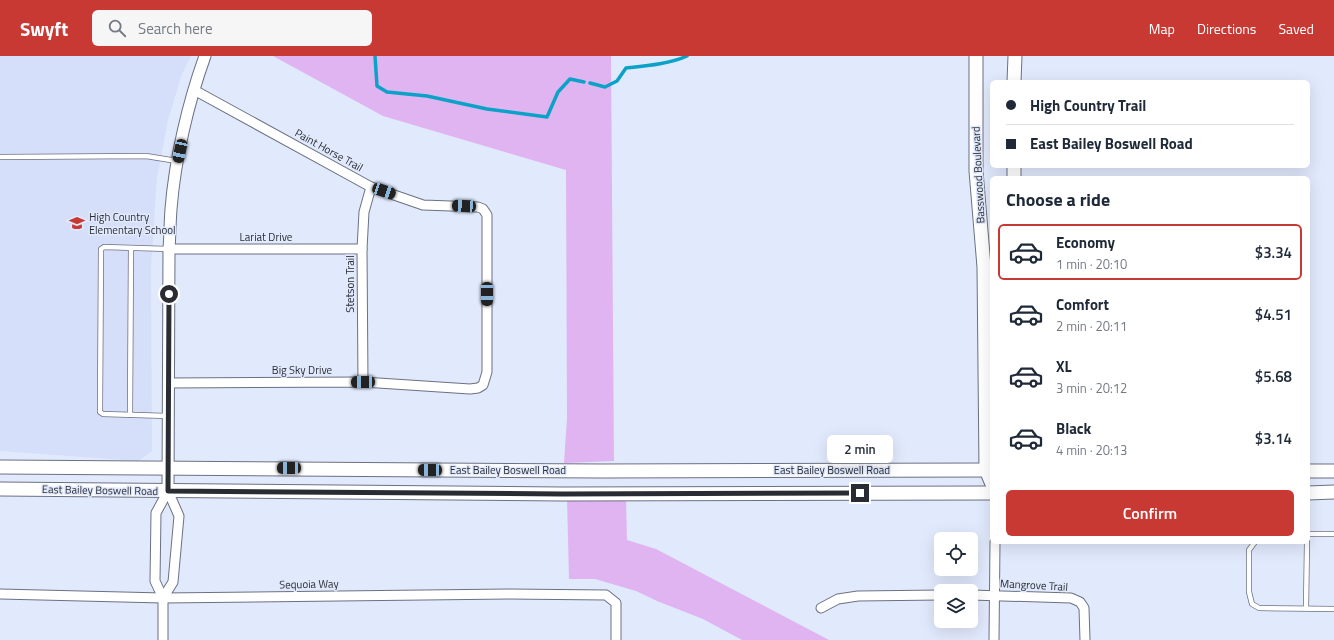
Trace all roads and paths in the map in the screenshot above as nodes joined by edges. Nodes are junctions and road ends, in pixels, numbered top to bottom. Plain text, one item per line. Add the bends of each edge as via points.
1 (205, 56) edge
2 (976, 56) edge
3 (1014, 56) edge
4 (1014, 80) edge
5 (194, 90) junction
6 (0, 156) edge
7 (177, 161) junction
8 (371, 187) junction
9 (130, 248) junction
10 (170, 249) junction
11 (362, 249) junction
12 (363, 382) junction
13 (168, 383) junction
14 (483, 385) joint
15 (130, 415) junction
16 (168, 416) junction
17 (0, 467) edge
18 (168, 467) junction
19 (989, 470) edge
20 (1310, 471) edge
21 (1334, 471) edge
22 (0, 489) edge
23 (168, 491) junction
24 (1310, 492) edge
25 (1334, 492) edge
26 (990, 493) edge
27 (1310, 534) edge
28 (1334, 534) edge
29 (995, 544) edge
30 (1253, 544) edge
31 (1307, 544) edge
32 (0, 594) edge
33 (934, 595) edge
34 (978, 595) edge
35 (994, 595) junction
36 (163, 598) junction
37 (821, 608) dead end
38 (1306, 608) junction
39 (1334, 609) edge
40 (163, 640) edge
41 (616, 640) edge
42 (994, 640) edge
43 (1085, 640) edge

1 - 5 street
2 - 19 main road, Basswood Boulevard via 976,176 984,267
3 - 4 main road
5 - 7 street
5 - 8 street, Paint Horse Trail
6 - 7 lane via 146,156
7 - 10 street via 171,209
8 - 11 street, Stetson Trail via 364,212
8 - 14 street, Paint Horse Trail via 423,205 478,207 487,215 487,372
9 - 10 lane
9 - 15 lane
9 - 15 lane via 101,249 100,412
10 - 11 street, Lariat Drive
10 - 13 street
11 - 12 street, Stetson Trail
12 - 13 street, Big Sky Drive
12 - 14 street, Big Sky Drive via 470,389
13 - 16 street
15 - 16 lane
16 - 18 street
17 - 18 main road, East Bailey Boswell Road
18 - 19 main road, East Bailey Boswell Road via 594,471
18 - 23 street
20 - 21 main road
22 - 23 main road, East Bailey Boswell Road
23 - 26 main road, East Bailey Boswell Road via 554,494
23 - 36 street via 156,512 155,581
23 - 36 street via 179,516 173,582
24 - 25 main road
27 - 28 lane
29 - 35 street
30 - 38 lane via 1249,550 1249,592 1252,604 1259,608
31 - 38 lane
32 - 36 street, Sequoia Way
33 - 37 street via 858,596 838,599
34 - 35 street, Mangrove Trail
35 - 42 street
35 - 43 street, Mangrove Trail via 1061,597 1080,602 1084,608
36 - 40 street
36 - 41 street, Sequoia Way via 606,595 616,603
38 - 39 lane

